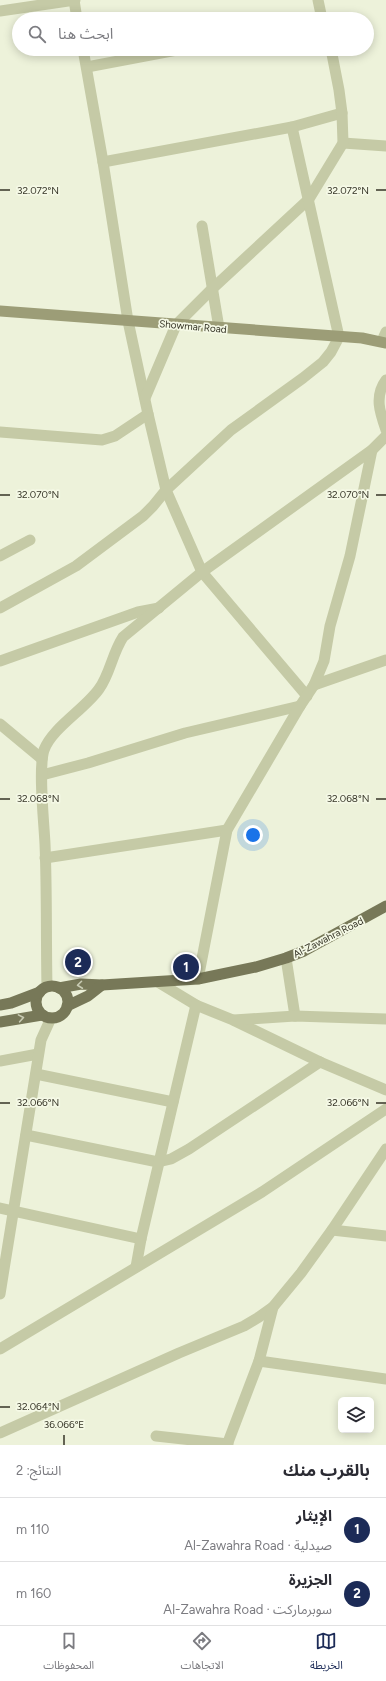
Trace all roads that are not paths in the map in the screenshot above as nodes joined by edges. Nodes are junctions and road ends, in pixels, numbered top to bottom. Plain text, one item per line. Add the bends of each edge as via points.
1 (74, 0) edge
2 (318, 0) edge
3 (0, 11) edge
4 (76, 12) edge
5 (321, 12) edge
6 (85, 56) edge
7 (145, 56) edge
8 (332, 56) edge
9 (87, 67) junction
10 (342, 113) junction
11 (292, 127) junction
12 (343, 143) junction
13 (386, 146) edge
14 (103, 162) junction
15 (309, 199) junction
16 (202, 226) dead end
17 (212, 289) junction
18 (0, 311) edge
19 (128, 321) junction
20 (176, 325) junction
21 (219, 328) junction
22 (339, 337) junction
23 (385, 339) edge
24 (386, 380) edge
25 (145, 398) junction
26 (148, 414) junction
27 (386, 430) edge
28 (0, 432) edge
29 (386, 436) edge
30 (372, 450) junction
31 (166, 490) junction
32 (30, 540) dead end
33 (0, 556) edge
34 (202, 572) junction
35 (161, 607) junction
36 (0, 608) edge
37 (386, 660) edge
38 (0, 661) edge
39 (314, 685) junction
40 (307, 696) junction
41 (300, 706) junction
42 (0, 724) edge
43 (42, 759) junction
44 (42, 775) junction
45 (227, 830) junction
46 (45, 858) junction
47 (386, 906) edge
48 (286, 958) junction
49 (198, 979) junction
50 (158, 982) junction
51 (102, 985) junction
52 (59, 988) junction
53 (43, 989) junction
54 (0, 1005) edge
55 (196, 1005) junction
56 (67, 1006) junction
57 (47, 1016) junction
58 (295, 1016) junction
59 (386, 1018) edge
60 (233, 1020) junction
61 (0, 1022) edge
62 (38, 1054) junction
63 (0, 1061) edge
64 (320, 1062) junction
65 (36, 1074) junction
66 (386, 1090) edge
67 (173, 1102) junction
68 (386, 1109) edge
69 (26, 1135) junction
70 (386, 1149) edge
71 (158, 1162) junction
72 (0, 1208) edge
73 (14, 1211) junction
74 (332, 1230) junction
75 (386, 1236) edge
76 (141, 1239) junction
77 (136, 1267) junction
78 (0, 1292) edge
79 (273, 1307) junction
80 (0, 1349) edge
81 (259, 1361) junction
82 (386, 1379) edge
83 (0, 1433) edge
84 (156, 1436) dead end
85 (227, 1445) edge

1 - 3 street
1 - 4 street
2 - 5 street
6 - 9 street
7 - 9 street
8 - 10 street
9 - 14 street
10 - 11 street
10 - 12 street
11 - 14 street
11 - 15 street
12 - 13 street
12 - 15 street
14 - 19 street
15 - 17 street
15 - 22 street
16 - 17 street
17 - 20 street
17 - 21 street
18 - 19 main road, Showmar Road
19 - 20 main road, Showmar Road
19 - 25 street
20 - 21 main road, Showmar Road
20 - 25 street
21 - 22 main road, Showmar Road
22 - 23 main road, Showmar Road
22 - 31 street via 323,362 231,430
24 - 27 street via 381,389 379,404
25 - 26 street
26 - 28 street via 115,436 102,440
26 - 31 street
29 - 30 street
30 - 34 street
30 - 39 street via 350,556 330,626 324,661
31 - 34 street
31 - 36 street via 142,516 96,552 76,566
32 - 33 street
34 - 35 street
34 - 40 street
35 - 38 street via 138,612
35 - 43 street via 123,637 99,689 58,730 46,746
37 - 39 street
39 - 40 street
40 - 41 street
41 - 44 street via 185,733
41 - 45 street
42 - 43 street
43 - 44 street
44 - 46 street
45 - 46 street
45 - 49 street
46 - 53 street
47 - 48 main road, Al-Zawahra Road via 304,951
48 - 49 main road, Al-Zawahra Road
48 - 58 street
49 - 50 main road, Al-Zawahra Road
50 - 51 main road, Al-Zawahra Road
50 - 55 street
51 -> 52 main road, Al-Zawahra Road via 81,984
51 - 56 main road via 88,996
52 - 53 main road via 53,986
52 - 56 main road via 65,994
53 - 54 main road
53 - 57 main road via 37,995 36,1004 39,1012
55 - 60 street
55 - 67 street
56 - 57 main road via 61,1014
61 -> 57 main road
57 - 62 street
58 - 59 street
58 - 60 street
60 - 64 street
62 - 63 street
62 - 65 street
64 - 66 street
64 - 71 street via 189,1149 171,1159
65 - 67 street
65 - 69 street
67 - 71 street
68 - 77 street via 262,1192
69 - 71 street
69 - 73 street
70 - 74 street
71 - 76 street
72 - 73 street
73 - 76 street
73 - 78 street
74 - 75 street
74 - 79 street
76 - 77 street
77 - 80 street
79 - 81 street
79 - 83 street via 244,1326
81 - 82 street
81 - 85 street
84 - 85 street

